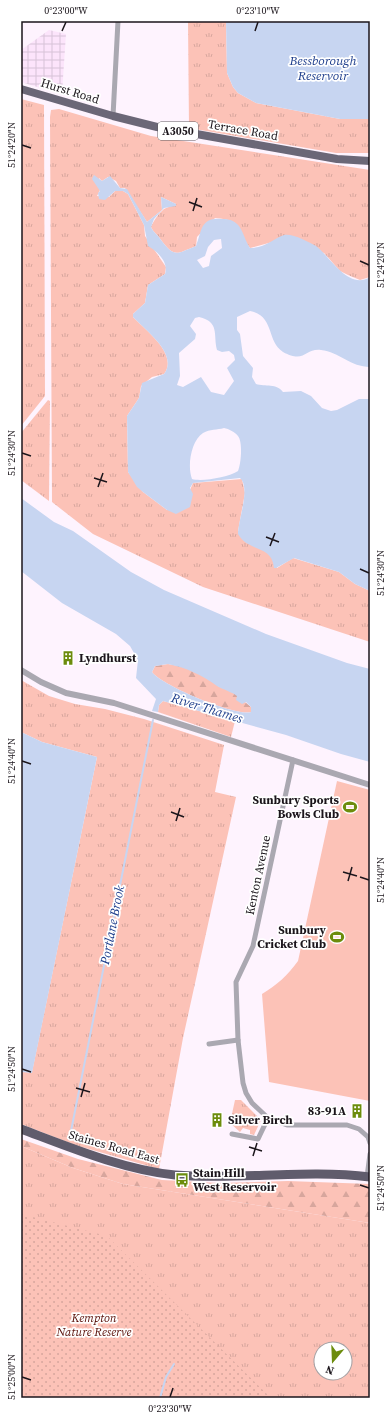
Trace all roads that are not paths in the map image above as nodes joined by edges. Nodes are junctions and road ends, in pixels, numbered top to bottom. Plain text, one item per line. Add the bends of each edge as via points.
1 (118, 21) edge
2 (21, 89) edge
3 (113, 116) junction
4 (370, 161) edge
5 (21, 670) edge
6 (293, 760) junction
7 (370, 785) edge
8 (238, 1040) junction
9 (209, 1044) dead end
10 (268, 1118) junction
11 (21, 1129) edge
12 (232, 1134) dead end
13 (370, 1143) edge
14 (370, 1154) edge
15 (368, 1177) edge

1 - 3 street
2 - 3 main road, Hurst Road / A3050
3 - 4 main road, Terrace Road / A3050 via 244,143 337,159
5 - 6 street via 66,692 114,703
6 - 7 street
6 - 8 street, Kenton Avenue via 253,946 236,982
8 - 9 street
8 - 10 street, Kenton Avenue via 246,1093 252,1103
10 - 12 street via 258,1139
10 - 13 street, Kenton Avenue via 288,1124 347,1125 359,1129 368,1137
11 - 15 highway, Staines Road East via 113,1161 158,1173 191,1176 271,1174
14 - 15 street

